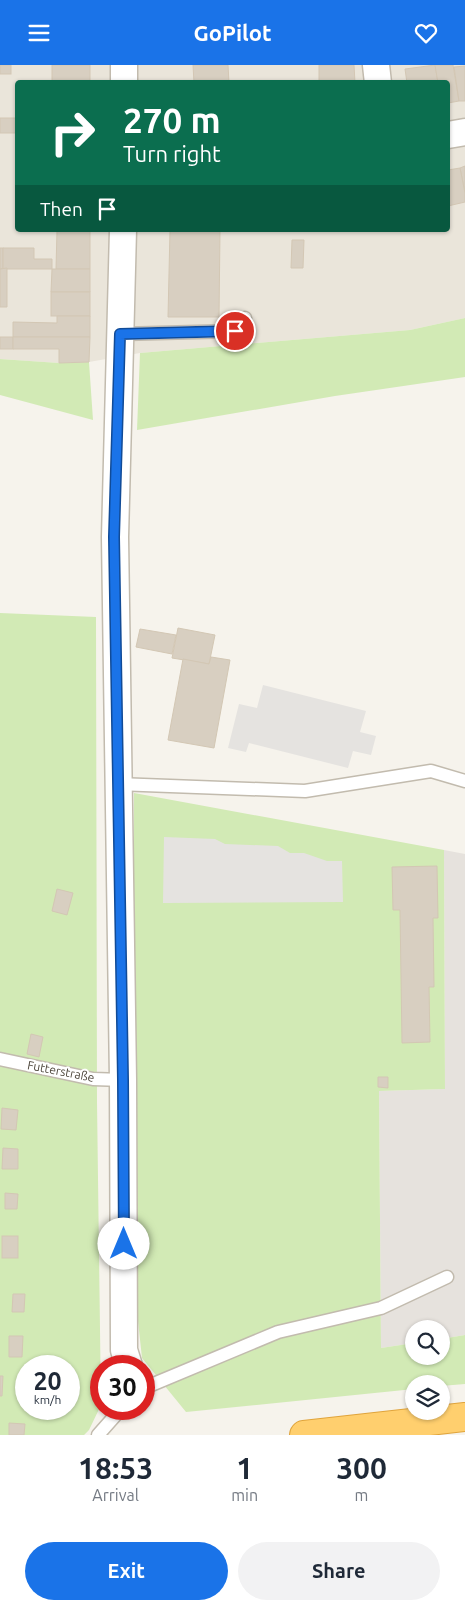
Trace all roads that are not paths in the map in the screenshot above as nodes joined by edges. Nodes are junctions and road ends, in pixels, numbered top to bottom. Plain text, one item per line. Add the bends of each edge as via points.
1 (124, 65) edge
2 (376, 65) edge
3 (124, 80) edge
4 (378, 80) edge
5 (465, 132) edge
6 (450, 135) edge
7 (123, 232) edge
8 (245, 318) dead end
9 (120, 334) junction
10 (465, 781) edge
11 (118, 784) junction
12 (0, 1059) edge
13 (123, 1080) junction
14 (448, 1277) dead end
15 (126, 1355) edge
16 (155, 1383) edge
17 (465, 1417) edge
18 (111, 1420) edge
19 (98, 1435) edge
20 (304, 1435) edge

1 - 3 street
2 - 4 street
5 - 6 street
7 - 9 street
8 - 9 lane via 242,327 235,331
9 - 11 street via 114,537
10 - 11 lane via 431,771 305,791
11 - 13 street
12 - 13 lane, Futterstraße via 93,1079
13 - 15 street
14 - 16 lane via 381,1308 278,1332
17 - 20 highway
18 - 19 lane

